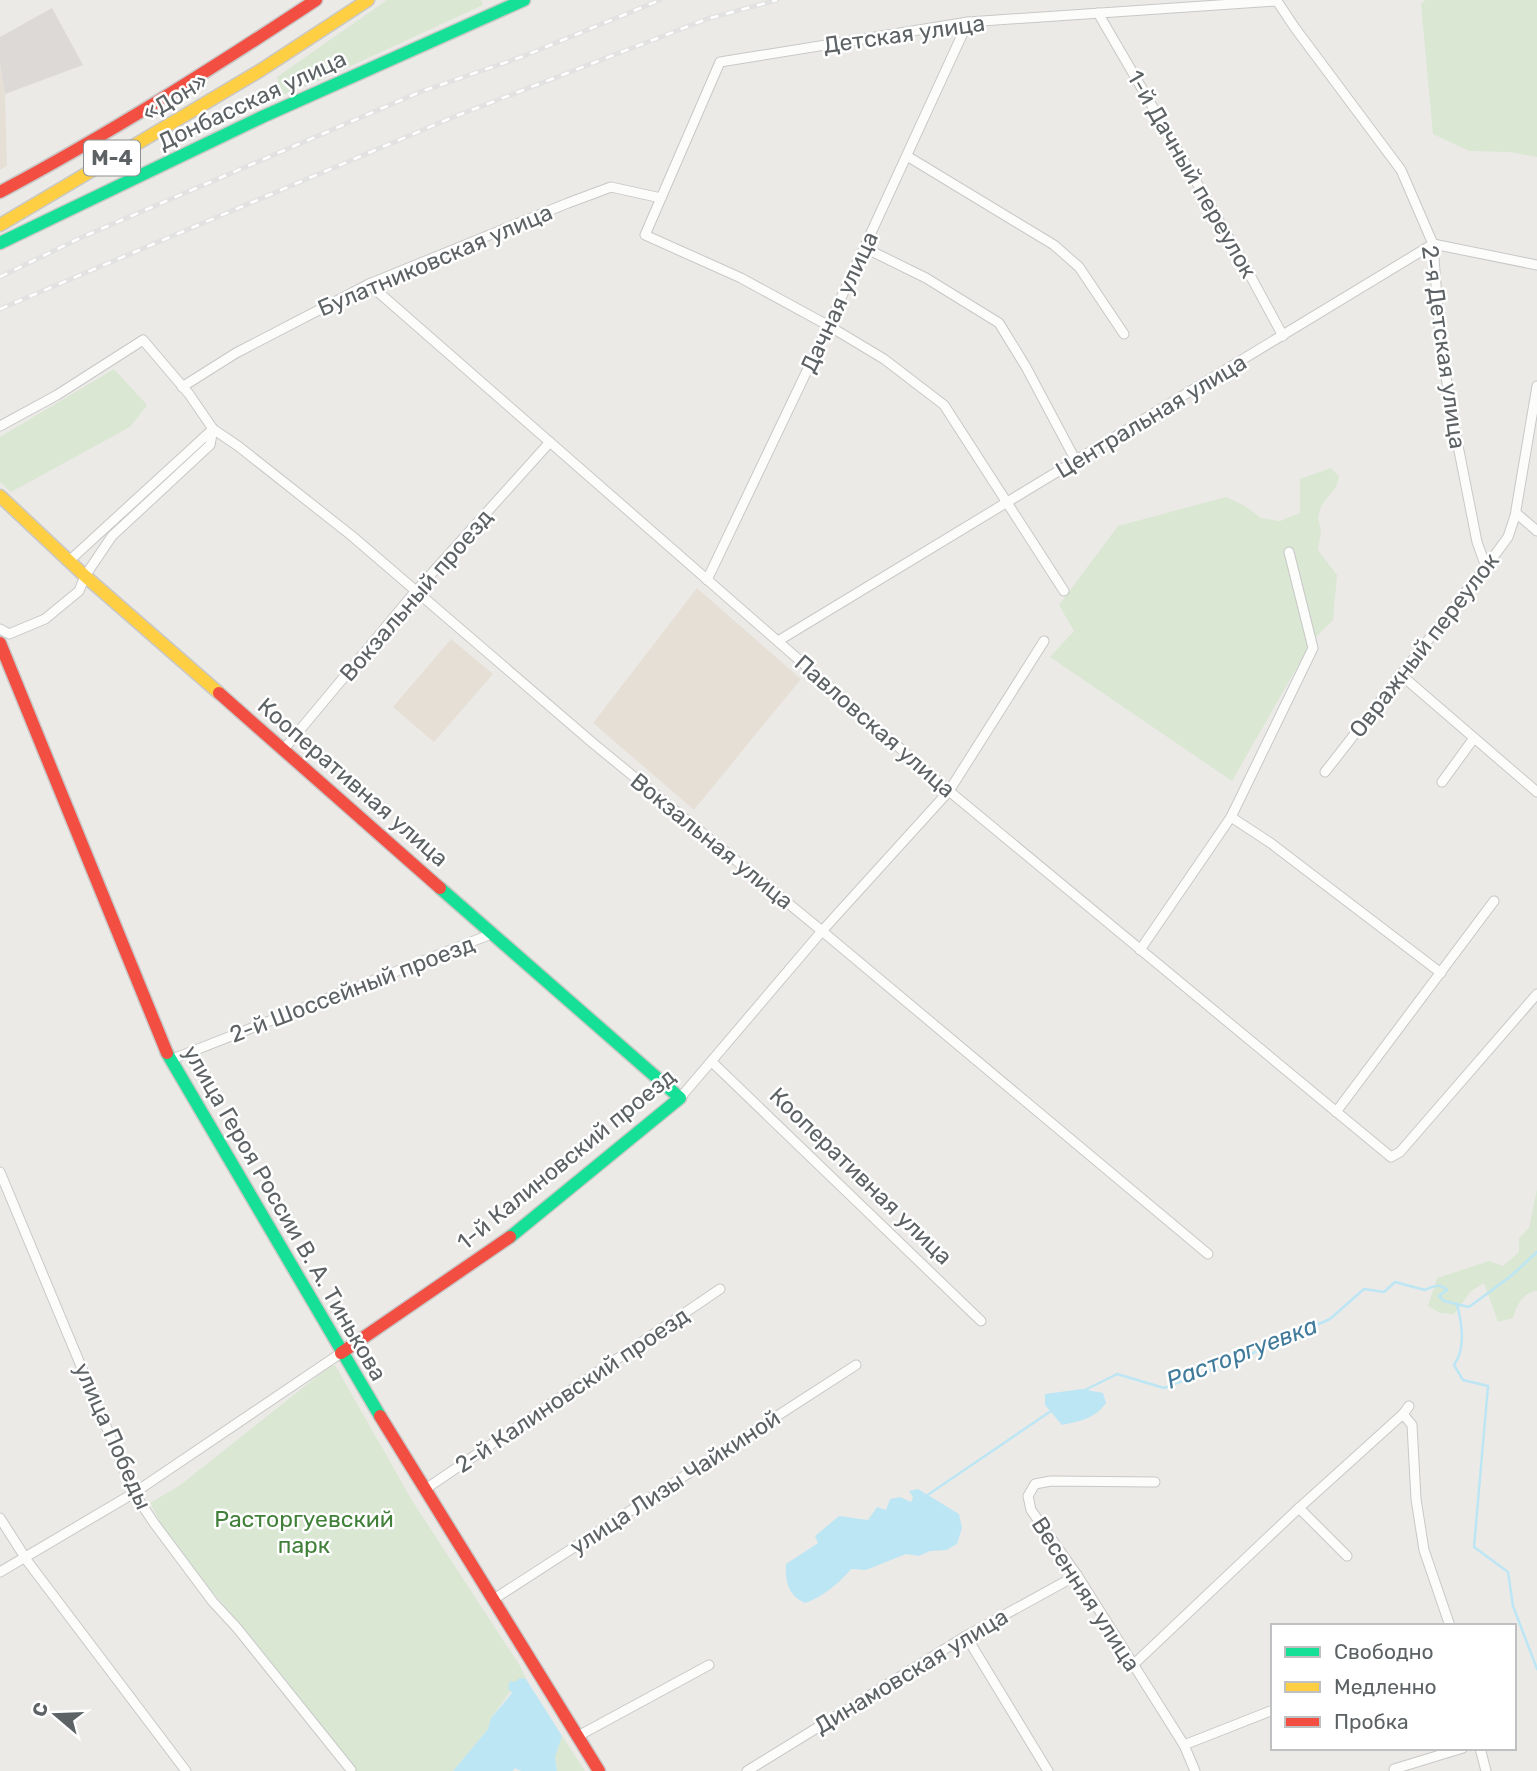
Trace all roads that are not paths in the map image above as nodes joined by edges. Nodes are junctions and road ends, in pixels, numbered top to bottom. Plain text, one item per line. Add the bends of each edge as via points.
1 (316, 0) edge
2 (368, 0) edge
3 (524, 0) edge
4 (1277, 2) edge
5 (1098, 13) junction
6 (968, 22) junction
7 (907, 156) junction
8 (0, 192) edge
9 (661, 198) junction
10 (0, 225) edge
11 (0, 243) edge
12 (1433, 244) junction
13 (864, 248) junction
14 (1537, 265) edge
15 (369, 284) junction
16 (829, 326) junction
17 (1124, 334) dead end
18 (1283, 336) junction
19 (1537, 386) edge
20 (182, 387) junction
21 (0, 426) edge
22 (213, 429) junction
23 (550, 442) junction
24 (1076, 461) junction
25 (0, 496) edge
26 (1008, 502) junction
27 (1516, 512) junction
28 (1537, 531) edge
29 (1289, 552) dead end
30 (69, 561) junction
31 (1486, 567) junction
32 (85, 576) junction
33 (707, 580) junction
34 (1064, 590) dead end
35 (415, 592) junction
36 (0, 629) edge
37 (778, 641) junction
38 (1044, 641) dead end
39 (0, 643) edge
40 (1400, 674) junction
41 (1474, 738) junction
42 (284, 749) junction
43 (1325, 772) dead end
44 (1442, 782) dead end
45 (948, 791) junction
46 (1537, 792) edge
47 (1231, 817) junction
48 (1494, 901) dead end
49 (822, 931) junction
50 (494, 933) junction
51 (1140, 950) junction
52 (1441, 973) junction
53 (1537, 993) edge
54 (170, 1060) junction
55 (712, 1062) junction
56 (680, 1098) junction
57 (1336, 1112) junction
58 (0, 1172) edge
59 (1208, 1254) dead end
60 (720, 1289) dead end
61 (981, 1321) dead end
62 (341, 1353) junction
63 (856, 1365) dead end
64 (1409, 1405) dead end
65 (1403, 1414) junction
66 (1155, 1482) dead end
67 (424, 1490) junction
68 (134, 1493) junction
69 (1299, 1508) junction
70 (0, 1518) edge
71 (25, 1556) junction
72 (1347, 1556) dead end
73 (0, 1572) edge
74 (1077, 1575) junction
75 (494, 1599) junction
76 (1449, 1624) edge
77 (966, 1636) junction
78 (709, 1665) dead end
79 (1133, 1665) junction
80 (1271, 1711) edge
81 (578, 1736) junction
82 (1184, 1745) junction
83 (1457, 1750) edge
84 (1481, 1750) edge
85 (1394, 1769) dead end
86 (351, 1770) edge
87 (186, 1771) edge
88 (599, 1771) edge
89 (747, 1771) edge
90 (1048, 1771) edge
91 (1195, 1771) edge
92 (1486, 1771) edge

1 - 8 main road, «Дон» / М-4 via 58,161
2 - 10 main road, «Дон» / М-4 via 261,70
3 - 11 main road, Донбасская улица via 262,117
4 - 5 street, Детская улица
4 - 12 street, 2-я Детская улица via 1401,170
5 - 6 street, Детская улица
5 - 18 street, 1-й Дачный переулок
6 - 7 street, Дачная улица
6 - 9 street, Детская улица via 720,62
7 - 13 street, Дачная улица
7 - 17 street via 1054,245 1079,267
9 - 15 street, Булатниковская улица via 611,187
9 - 16 street, Детская улица via 645,235 741,278
12 - 14 street
12 - 18 street, Центральная улица
12 - 31 street, 2-я Детская улица via 1450,405
13 - 16 street, Дачная улица
13 - 24 street via 926,278 999,323
15 - 20 street, Булатниковская улица via 236,353
15 - 23 street, Павловская улица
16 - 26 street via 884,359 944,405
16 - 33 street, Дачная улица
18 - 24 street, Центральная улица
19 - 27 street, Овражный переулок
20 - 21 street, Вокзальная улица via 143,340
20 - 22 street, Вокзальная улица
22 - 30 street
22 - 32 street via 210,445 112,536
22 - 35 street, Вокзальная улица via 352,536
23 - 33 street, Павловская улица
23 - 35 street, Вокзальный проезд
24 - 26 street, Центральная улица
25 - 30 main road, Кооперативная улица
26 - 34 street
26 - 37 street, Центральная улица
27 - 28 street
27 - 31 street, Овражный переулок via 1508,537
29 - 47 street via 1313,648
30 - 32 main road, Кооперативная улица
31 - 40 street, Овражный переулок
32 - 36 street via 79,590 45,619 9,634
32 - 42 main road, Кооперативная улица
33 - 37 street, Павловская улица
35 - 42 street, Вокзальный проезд
35 - 49 street, Вокзальная улица
37 - 45 street, Павловская улица
38 - 45 street, 1-й Калиновский проезд
39 - 54 main road, улица Героя России В. А. Тинькова
40 - 41 street
40 - 43 street, Овражный переулок
41 - 44 street
41 - 46 street
42 - 50 main road, Кооперативная улица
45 - 49 street, 1-й Калиновский проезд
45 - 51 street, Павловская улица
47 - 51 street
47 - 52 street
48 - 52 street
49 - 55 street, 1-й Калиновский проезд
49 - 59 street, Вокзальная улица
50 - 54 street, 2-й Шоссейный проезд
50 - 56 main road, Кооперативная улица
51 - 57 street, Павловская улица
52 - 57 street
53 - 57 street, Павловская улица via 1400,1152 1391,1157
54 - 62 main road, улица Героя России В. А. Тинькова
55 - 56 street, 1-й Калиновский проезд
55 - 61 street, Кооперативная улица
56 - 62 main road, 1-й Калиновский проезд via 513,1235
58 - 68 street, улица Победы
60 - 67 street, 2-й Калиновский проезд
62 - 67 main road, улица Героя России В. А. Тинькова
62 - 68 street, 1-й Калиновский проезд
63 - 75 street, улица Лизы Чайкиной
64 - 65 street
65 - 69 street
65 - 76 street via 1412,1425 1424,1550
66 - 74 street, Весенняя улица via 1035,1484 1028,1496 1031,1510
67 - 75 main road, улица Героя России В. А. Тинькова
68 - 71 street, 1-й Калиновский проезд
68 - 86 street, улица Победы via 213,1602
69 - 72 street
69 - 79 street
70 - 71 street
71 - 73 street, 1-й Калиновский проезд
71 - 87 street
74 - 77 street, Динамовская улица
74 - 79 street, Весенняя улица
75 - 81 main road, улица Героя России В. А. Тинькова
77 - 89 street, Динамовская улица
77 - 90 street
78 - 81 street
79 - 82 street, Весенняя улица
80 - 82 street
81 - 88 main road, улица Героя России В. А. Тинькова
82 - 91 street, Весенняя улица
83 - 85 street
84 - 92 street

